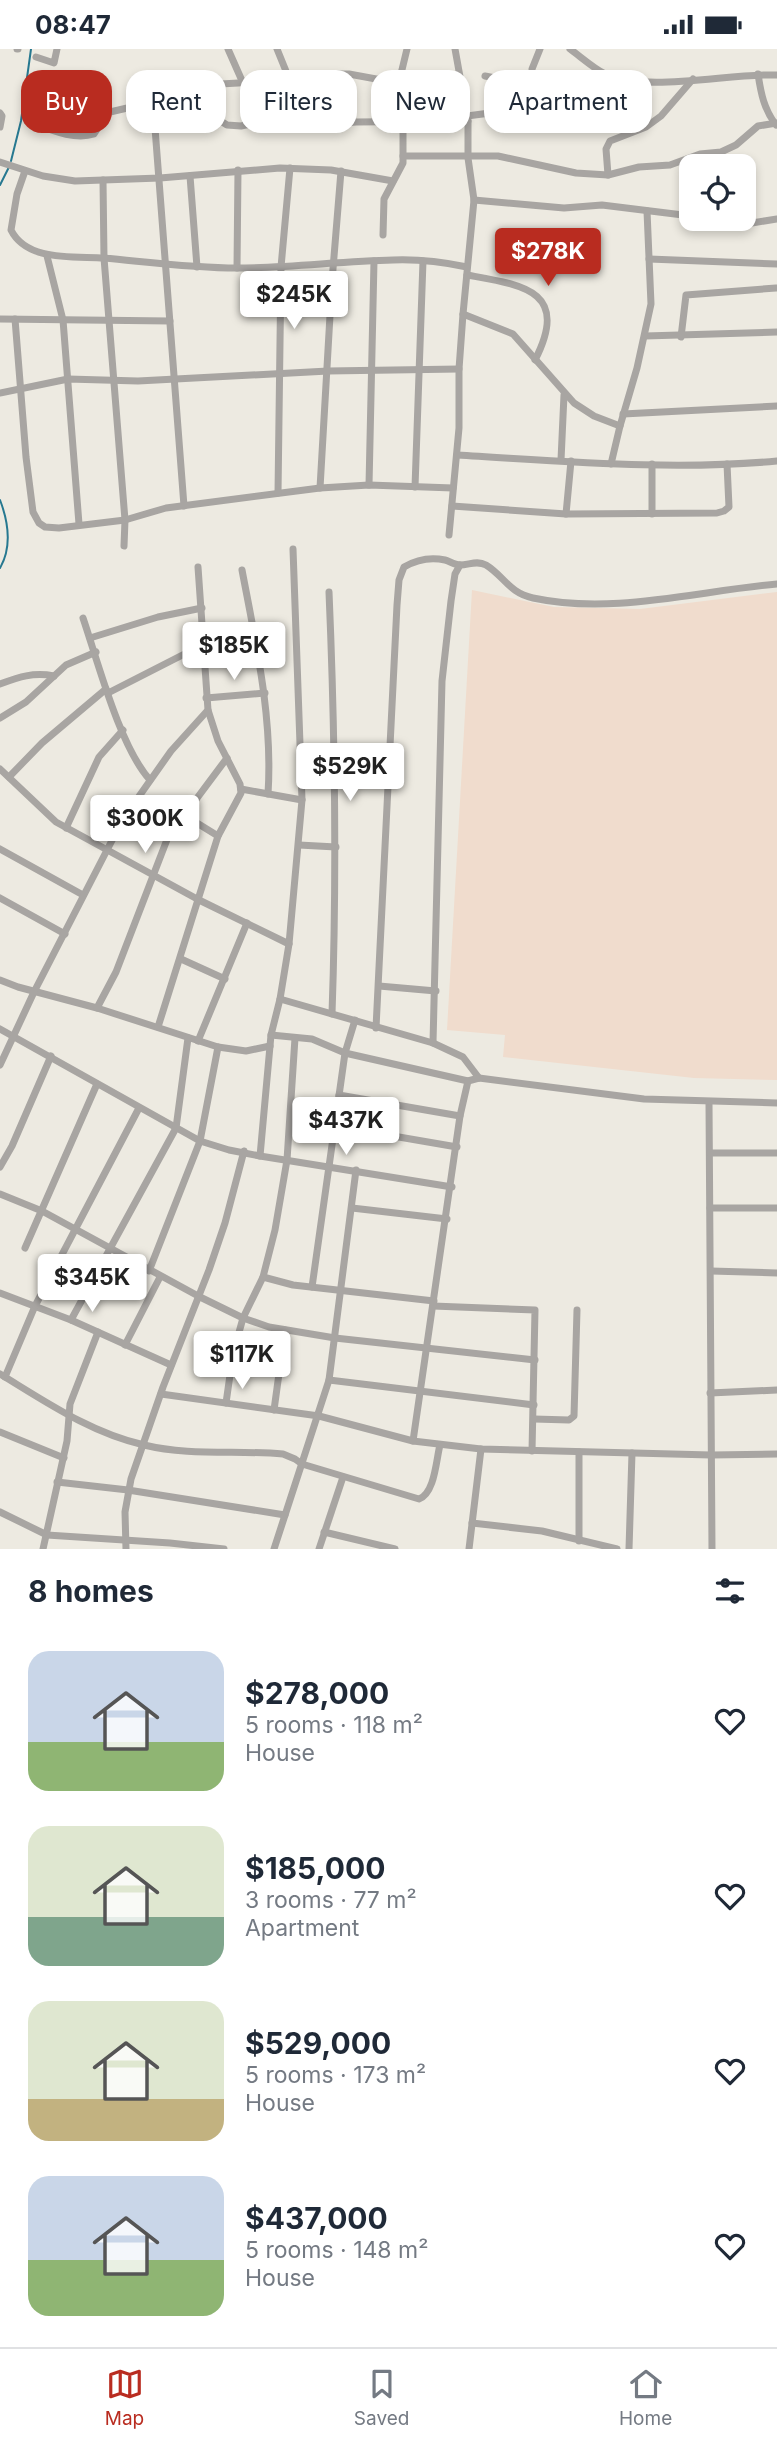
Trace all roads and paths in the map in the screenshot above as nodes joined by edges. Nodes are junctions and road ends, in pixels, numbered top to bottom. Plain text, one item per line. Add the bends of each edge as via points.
1 (57, 49) edge
2 (228, 49) edge
3 (276, 49) edge
4 (407, 49) edge
5 (455, 49) edge
6 (540, 49) edge
7 (571, 49) edge
8 (36, 57) dead end
9 (285, 70) edge
10 (402, 70) edge
11 (459, 70) edge
12 (532, 70) edge
13 (758, 74) junction
14 (777, 75) edge
15 (240, 76) edge
16 (693, 79) junction
17 (0, 113) edge
18 (371, 123) edge
19 (226, 124) edge
20 (776, 124) edge
21 (0, 127) edge
22 (66, 133) edge
23 (92, 133) edge
24 (156, 133) edge
25 (403, 133) edge
26 (467, 133) edge
27 (403, 156) junction
28 (468, 157) junction
29 (0, 162) edge
30 (290, 168) junction
31 (238, 170) junction
32 (25, 171) junction
33 (341, 171) junction
34 (608, 175) junction
35 (190, 176) junction
36 (160, 178) junction
37 (103, 180) junction
38 (393, 181) junction
39 (474, 199) junction
40 (647, 211) junction
41 (679, 215) edge
42 (777, 219) edge
43 (756, 222) edge
44 (383, 235) dead end
45 (47, 256) junction
46 (104, 258) junction
47 (649, 260) junction
48 (374, 261) junction
49 (423, 261) junction
50 (777, 264) edge
51 (166, 265) junction
52 (333, 265) junction
53 (197, 267) junction
54 (281, 267) junction
55 (237, 268) junction
56 (467, 271) junction
57 (776, 288) edge
58 (463, 314) junction
59 (0, 319) edge
60 (15, 319) junction
61 (109, 319) junction
62 (63, 320) junction
63 (170, 321) junction
64 (777, 332) edge
65 (645, 336) junction
66 (681, 337) junction
67 (536, 360) junction
68 (459, 369) junction
69 (373, 370) junction
70 (420, 370) junction
71 (328, 371) junction
72 (279, 373) junction
73 (68, 379) junction
74 (114, 380) junction
75 (174, 380) junction
76 (22, 389) junction
77 (0, 393) edge
78 (565, 395) junction
79 (777, 406) edge
80 (623, 414) junction
81 (620, 426) junction
82 (457, 455) junction
83 (561, 460) junction
84 (571, 461) junction
85 (777, 461) edge
86 (611, 464) junction
87 (653, 464) junction
88 (727, 464) junction
89 (369, 485) junction
90 (415, 487) junction
91 (320, 488) junction
92 (453, 488) junction
93 (278, 493) junction
94 (184, 506) junction
95 (452, 506) junction
96 (566, 514) junction
97 (652, 514) junction
98 (125, 520) junction
99 (79, 524) junction
100 (449, 535) dead end
101 (124, 546) dead end
102 (293, 549) dead end
103 (460, 565) junction
104 (198, 567) dead end
105 (242, 570) dead end
106 (777, 584) edge
107 (328, 592) dead end
108 (202, 608) junction
109 (83, 618) dead end
110 (90, 638) junction
111 (204, 644) junction
112 (96, 652) junction
113 (54, 677) junction
114 (0, 684) edge
115 (107, 691) junction
116 (265, 693) junction
117 (206, 698) junction
118 (208, 711) junction
119 (0, 718) edge
120 (123, 730) junction
121 (227, 758) junction
122 (0, 769) edge
123 (9, 777) junction
124 (150, 780) junction
125 (241, 789) junction
126 (268, 794) junction
127 (302, 800) junction
128 (184, 815) junction
129 (66, 828) junction
130 (218, 836) junction
131 (299, 845) junction
132 (337, 847) junction
133 (0, 849) edge
134 (107, 849) junction
135 (153, 875) junction
136 (83, 895) junction
137 (0, 898) edge
138 (199, 900) junction
139 (247, 923) junction
140 (65, 934) junction
141 (289, 944) junction
142 (181, 959) junction
143 (225, 979) junction
144 (0, 980) edge
145 (379, 986) junction
146 (436, 991) junction
147 (34, 992) junction
148 (280, 999) junction
149 (97, 1008) junction
150 (332, 1014) junction
151 (355, 1020) junction
152 (159, 1027) junction
153 (376, 1028) junction
154 (0, 1029) edge
155 (271, 1035) junction
156 (15, 1037) junction
157 (188, 1038) junction
158 (295, 1038) junction
159 (198, 1041) junction
160 (433, 1043) junction
161 (270, 1046) junction
162 (218, 1047) junction
163 (345, 1053) junction
164 (51, 1056) junction
165 (0, 1065) edge
166 (480, 1078) junction
167 (468, 1081) junction
168 (97, 1084) junction
169 (339, 1095) junction
170 (709, 1103) junction
171 (777, 1103) edge
172 (138, 1108) junction
173 (460, 1116) junction
174 (335, 1126) junction
175 (176, 1128) junction
176 (200, 1141) junction
177 (457, 1147) junction
178 (244, 1151) junction
179 (710, 1153) junction
180 (777, 1153) edge
181 (260, 1156) junction
182 (287, 1160) junction
183 (330, 1166) junction
184 (0, 1167) edge
185 (356, 1170) junction
186 (452, 1187) junction
187 (0, 1193) edge
188 (352, 1208) junction
189 (710, 1208) junction
190 (777, 1208) edge
191 (42, 1211) junction
192 (447, 1219) junction
193 (74, 1229) junction
194 (24, 1248) dead end
195 (111, 1249) junction
196 (149, 1271) junction
197 (710, 1271) junction
198 (777, 1273) edge
199 (160, 1277) junction
200 (262, 1277) junction
201 (312, 1287) junction
202 (342, 1290) junction
203 (0, 1293) edge
204 (200, 1297) junction
205 (433, 1303) junction
206 (35, 1306) junction
207 (577, 1310) dead end
208 (243, 1318) junction
209 (71, 1320) junction
210 (285, 1331) junction
211 (98, 1332) junction
212 (335, 1338) junction
213 (125, 1345) junction
214 (428, 1346) junction
215 (535, 1360) junction
216 (171, 1365) junction
217 (2, 1376) edge
218 (329, 1380) junction
219 (777, 1390) edge
220 (421, 1392) junction
221 (710, 1393) junction
222 (161, 1394) junction
223 (226, 1403) junction
224 (534, 1405) junction
225 (274, 1410) junction
226 (318, 1416) junction
227 (70, 1418) junction
228 (534, 1419) junction
229 (0, 1432) edge
230 (413, 1441) junction
231 (144, 1445) junction
232 (440, 1445) junction
233 (481, 1449) junction
234 (532, 1451) junction
235 (579, 1452) junction
236 (632, 1453) junction
237 (777, 1454) edge
238 (711, 1455) junction
239 (64, 1458) junction
240 (302, 1464) junction
241 (343, 1477) junction
242 (57, 1482) junction
243 (128, 1490) junction
244 (0, 1512) edge
245 (285, 1515) junction
246 (472, 1523) junction
247 (324, 1532) junction
248 (47, 1535) junction
249 (126, 1539) junction
250 (579, 1541) junction
251 (43, 1549) edge
252 (126, 1549) edge
253 (224, 1549) edge
254 (274, 1549) edge
255 (318, 1549) edge
256 (395, 1549) edge
257 (469, 1549) edge
258 (617, 1549) edge
259 (629, 1549) edge
260 (712, 1549) edge

1 - 8 street via 54,63
2 - 15 street
3 - 9 street
4 - 10 street
5 - 11 street
6 - 12 street
7 - 16 street via 605,74 622,79
13 - 14 street
13 - 16 street
13 - 20 street via 762,101
16 - 34 street via 661,116 610,141 606,149
17 - 21 street
18 - 19 street
20 - 34 street via 758,126 721,152
22 - 23 street
24 - 36 street
25 - 27 street
26 - 28 street
27 - 28 street
27 - 38 street
28 - 34 street via 498,156
28 - 39 street
29 - 32 street
30 - 31 street
30 - 33 street
30 - 54 street
31 - 35 street
31 - 55 street
32 - 37 street via 65,180
32 - 45 street via 11,230 21,242
33 - 38 street
33 - 52 street
35 - 36 street
35 - 53 street
36 - 37 street
36 - 51 street
37 - 46 street
38 - 44 street via 383,205
39 - 40 street
39 - 56 street
40 - 41 street
40 - 47 street
42 - 43 street
45 - 46 street
45 - 62 street
46 - 51 street
46 - 61 street
47 - 50 street
47 - 65 street via 651,304
48 - 49 street
48 - 52 street
48 - 69 street
49 - 56 street
49 - 70 street
51 - 53 street
51 - 63 street
52 - 54 street
52 - 71 street
53 - 55 street
54 - 55 street
54 - 72 street
56 - 58 street
56 - 67 street via 515,284 542,303 548,331
57 - 66 street via 686,295
58 - 67 street via 513,334
58 - 68 street
59 - 60 street
60 - 62 street
60 - 76 street
61 - 62 street
61 - 63 street
61 - 74 street
62 - 73 street
63 - 75 street
64 - 66 street
65 - 66 street
65 - 80 street
67 - 78 street
68 - 70 street
68 - 82 street
69 - 70 street
69 - 71 street
69 - 89 street
70 - 90 street
71 - 72 street
71 - 91 street
72 - 75 street
72 - 93 street
73 - 74 street
73 - 76 street
73 - 99 street
74 - 75 street
74 - 98 street
75 - 94 street
76 - 77 street
76 - 99 street via 36,518 51,528
78 - 81 street via 584,410
78 - 83 street
79 - 80 street
80 - 81 street
81 - 86 street
82 - 83 street
82 - 92 street
83 - 84 street
84 - 86 street
84 - 96 street
85 - 88 street
86 - 87 street
87 - 88 street
87 - 97 street
88 - 97 street via 730,498 724,511
89 - 90 street
89 - 91 street
90 - 92 street
91 - 93 street
92 - 95 street
93 - 94 street
94 - 98 street
95 - 96 street
95 - 100 street
96 - 97 street
98 - 99 street
98 - 101 street
102 - 127 street
103 - 106 street via 479,563 517,593 554,601 650,602
103 - 145 street via 436,558 421,560 404,567 399,580
103 - 146 street via 450,601 442,681
104 - 108 street
105 - 116 street
107 - 132 street
108 - 110 street
108 - 111 street
109 - 110 street
110 - 112 street
111 - 115 street
111 - 117 street
112 - 113 street via 74,660
112 - 115 street
113 - 114 street via 32,674
113 - 119 street
115 - 120 street
115 - 123 street via 42,743
116 - 117 street
116 - 126 street
117 - 118 street
118 - 121 street
118 - 124 street
120 - 124 street via 135,761
120 - 129 street via 99,757
121 - 125 street
121 - 128 street
122 - 123 street
123 - 129 street
124 - 134 street
125 - 126 street
125 - 130 street
126 - 127 street
127 - 131 street
128 - 130 street
128 - 135 street via 168,837
129 - 134 street
130 - 138 street
131 - 132 street
131 - 141 street
132 - 150 street
133 - 136 street
134 - 135 street
134 - 136 street
135 - 138 street
135 - 149 street via 116,972
136 - 140 street
137 - 140 street
138 - 139 street
138 - 142 street
139 - 141 street
139 - 143 street
140 - 147 street
141 - 148 street
142 - 143 street
142 - 152 street
143 - 159 street
144 - 147 street
145 - 146 street
145 - 153 street
146 - 160 street
147 - 149 street
147 - 156 street
148 - 150 street
148 - 155 street
149 - 152 street
150 - 151 street
151 - 153 street
151 - 163 street
152 - 157 street
153 - 160 street
154 - 156 street
155 - 158 street
155 - 161 street
156 - 164 street
156 - 165 street
157 - 159 street
157 - 175 street
158 - 163 street via 312,1039
158 - 182 street
159 - 162 street
160 - 166 street via 463,1057
161 - 162 street via 246,1051
161 - 181 street
162 - 176 street
163 - 167 street
163 - 169 street
164 - 168 street
164 - 184 street
166 - 167 street
166 - 170 street via 601,1095
167 - 173 street
168 - 172 street
168 - 191 street
169 - 173 street
169 - 174 street
170 - 171 street
170 - 179 street
172 - 175 street
172 - 193 street
173 - 177 street
174 - 177 street
174 - 183 street
175 - 176 street
175 - 195 street
176 - 178 street
176 - 196 street
177 - 186 street
178 - 181 street
178 - 204 street
179 - 180 street
179 - 189 street
181 - 182 street
182 - 183 street
182 - 200 street
183 - 185 street
183 - 201 street
185 - 186 street
185 - 188 street
186 - 192 street
187 - 191 street
188 - 192 street
188 - 202 street
189 - 190 street
189 - 197 street
191 - 193 street
191 - 194 street
192 - 205 street
193 - 195 street
193 - 206 street
195 - 196 street
195 - 209 street
196 - 199 street
197 - 198 street
197 - 221 street
199 - 204 street
199 - 213 street
200 - 201 street
200 - 208 street
201 - 202 street
202 - 205 street
202 - 212 street
203 - 206 street
204 - 208 street
204 - 216 street
205 - 214 street
205 - 215 street via 532,1308 536,1312
206 - 209 street
206 - 217 street
207 - 228 street via 574,1416 569,1420
208 - 210 street
208 - 223 street
209 - 211 street
210 - 212 street
210 - 225 street
211 - 213 street
211 - 227 street via 70,1404
212 - 214 street
212 - 218 street
213 - 216 street
214 - 215 street
214 - 220 street
215 - 224 street
216 - 222 street
217 - 227 street
218 - 220 street
218 - 226 street
219 - 221 street
220 - 224 street
220 - 230 street
221 - 238 street
222 - 223 street
222 - 231 street
223 - 225 street
224 - 228 street
225 - 226 street
226 - 230 street
226 - 240 street
227 - 231 street
227 - 239 street
228 - 234 street
229 - 239 street
230 - 232 street
231 - 240 street via 283,1454
231 - 243 street
232 - 233 street
232 - 241 street via 428,1493 419,1499
233 - 234 street
233 - 246 street
234 - 235 street
235 - 236 street
235 - 250 street
236 - 238 street
236 - 259 street
237 - 238 street
238 - 260 street
239 - 242 street
240 - 241 street
240 - 245 street
241 - 247 street
242 - 243 street
242 - 248 street
243 - 245 street
243 - 249 street
244 - 248 street
245 - 254 street
246 - 250 street via 542,1531
246 - 257 street
247 - 255 street
247 - 256 street
248 - 249 street
248 - 251 street
249 - 252 street
249 - 253 street
250 - 258 street

